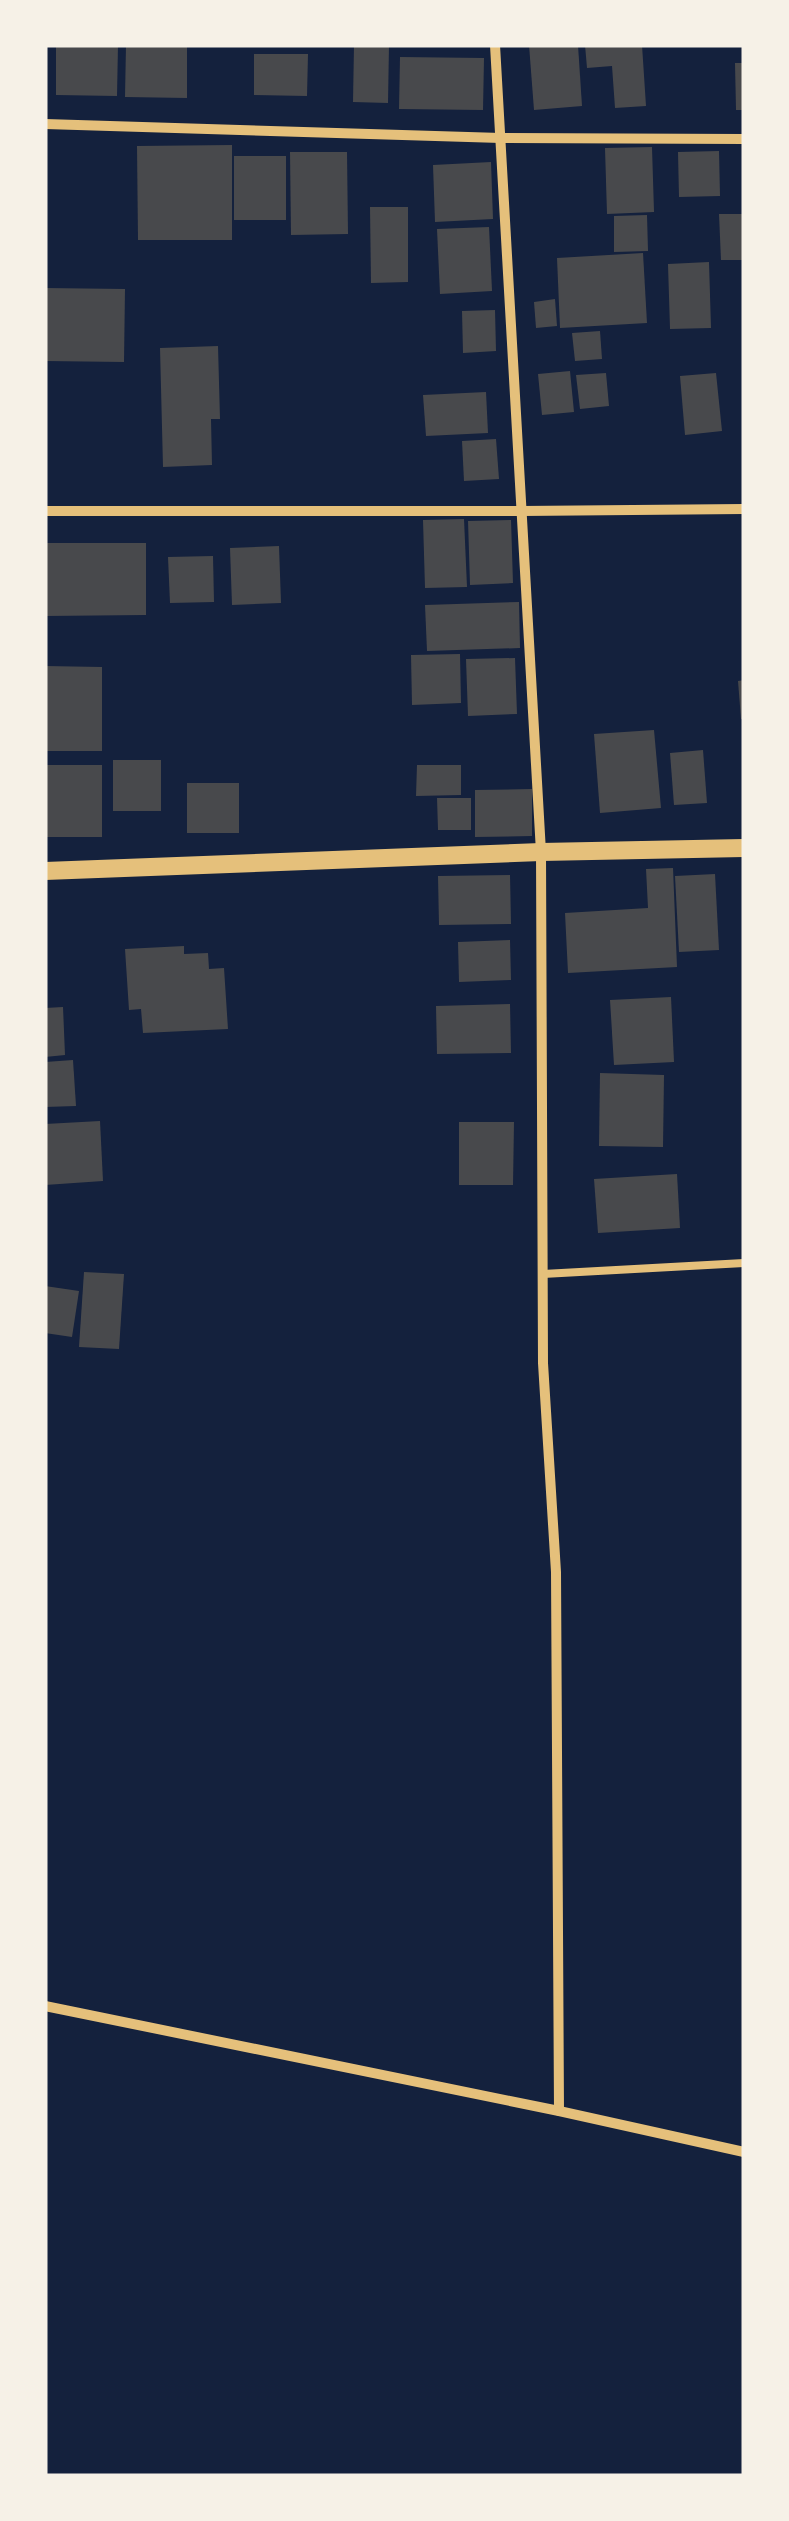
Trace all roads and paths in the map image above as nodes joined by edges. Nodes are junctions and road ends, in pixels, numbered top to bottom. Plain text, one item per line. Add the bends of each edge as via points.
1 (495, 45) edge
2 (45, 124) edge
3 (501, 138) junction
4 (744, 139) edge
5 (744, 508) edge
6 (45, 511) edge
7 (522, 511) junction
8 (744, 848) edge
9 (541, 852) junction
10 (45, 871) edge
11 (744, 1263) edge
12 (543, 1274) junction
13 (45, 2006) edge
14 (559, 2110) junction
15 (744, 2152) edge

1 - 3 street
2 - 3 street
3 - 4 street
3 - 7 street
5 - 7 street
6 - 7 street
7 - 9 street
8 - 9 street
9 - 10 street
9 - 12 street
11 - 12 lane
12 - 14 street via 556,1572
13 - 14 street
14 - 15 street

